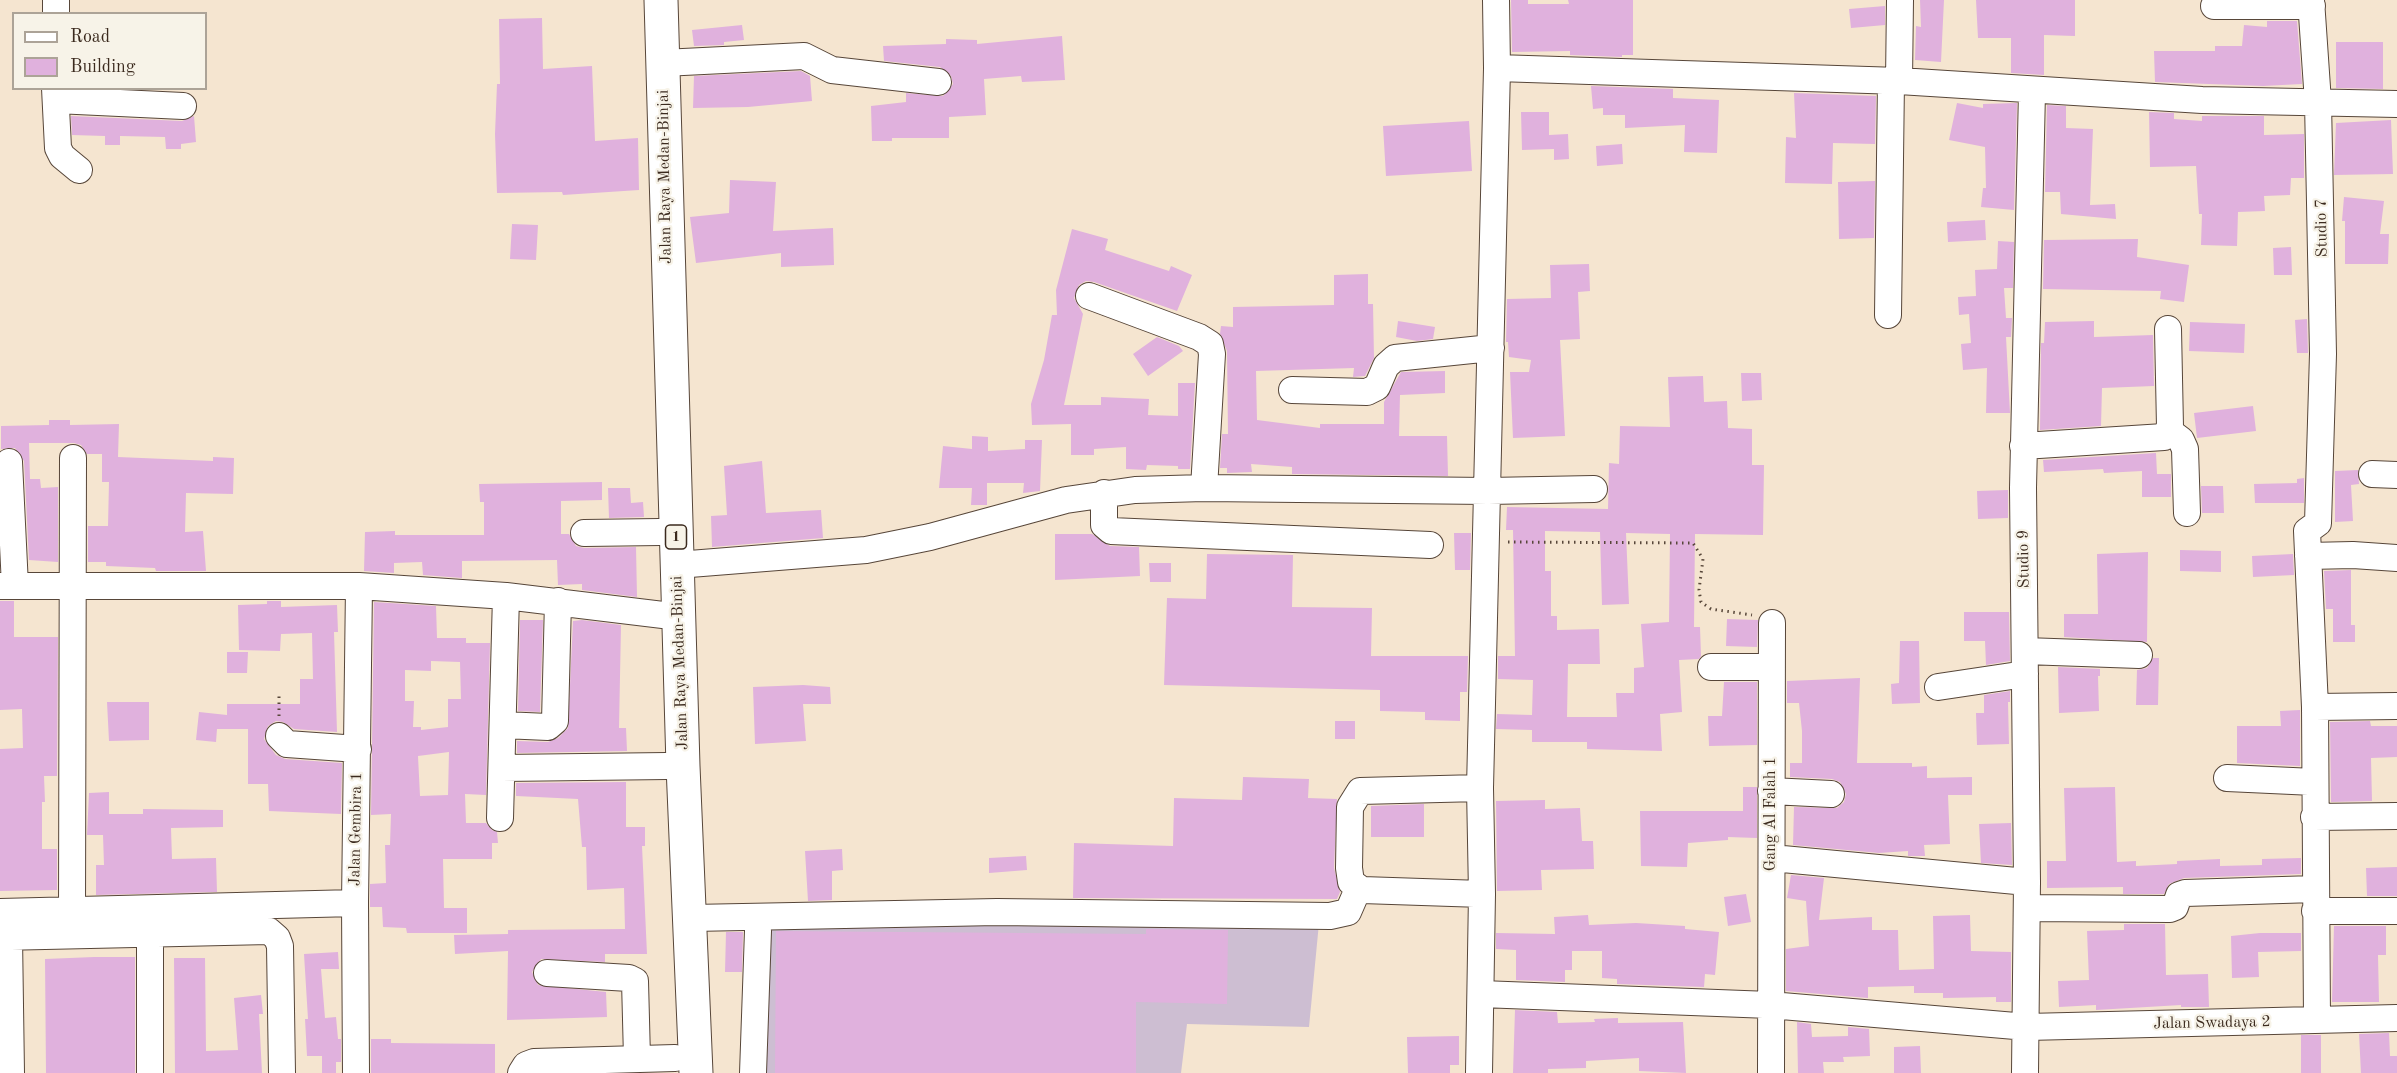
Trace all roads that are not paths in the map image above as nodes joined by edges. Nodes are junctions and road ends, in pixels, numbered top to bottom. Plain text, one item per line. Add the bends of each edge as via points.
1 (645, 0) edge
2 (661, 0) edge
3 (1496, 0) edge
4 (1900, 0) edge
5 (2312, 3) edge
6 (2214, 6) dead end
7 (663, 63) junction
8 (1497, 68) junction
9 (1895, 81) junction
10 (938, 82) dead end
11 (2032, 92) junction
12 (56, 94) edge
13 (2318, 102) junction
14 (2397, 104) edge
15 (183, 106) dead end
16 (79, 170) dead end
17 (1089, 296) dead end
18 (1888, 315) dead end
19 (2168, 329) dead end
20 (1491, 348) junction
21 (1292, 390) dead end
22 (2169, 431) junction
23 (2023, 446) junction
24 (74, 458) dead end
25 (9, 462) dead end
26 (1204, 488) junction
27 (1594, 489) dead end
28 (1488, 491) junction
29 (1104, 493) junction
30 (2187, 513) dead end
31 (660, 532) junction
32 (584, 533) dead end
33 (1430, 545) dead end
34 (2308, 556) junction
35 (2397, 558) edge
36 (677, 565) junction
37 (8, 586) edge
38 (72, 586) junction
39 (359, 586) junction
40 (506, 596) junction
41 (558, 601) junction
42 (663, 615) junction
43 (1772, 623) road end
44 (2139, 655) dead end
45 (2025, 663) junction
46 (1711, 667) dead end
47 (1771, 667) junction
48 (1938, 687) dead end
49 (2397, 706) edge
50 (2315, 707) junction
51 (503, 725) junction
52 (279, 736) dead end
53 (358, 749) junction
54 (667, 766) junction
55 (502, 768) junction
56 (2227, 778) dead end
57 (2314, 782) junction
58 (1480, 788) junction
59 (1771, 791) junction
60 (1832, 794) dead end
61 (2397, 816) edge
62 (2314, 817) junction
63 (500, 818) dead end
64 (1772, 858) junction
65 (2027, 882) junction
66 (1358, 889) junction
67 (1482, 894) junction
68 (2315, 900) junction
69 (355, 903) junction
70 (2027, 908) junction
71 (2397, 911) edge
72 (0, 912) edge
73 (72, 912) junction
74 (692, 918) junction
75 (758, 931) dead end
76 (150, 932) junction
77 (4, 937) edge
78 (547, 973) dead end
79 (1481, 994) junction
80 (1770, 1005) junction
81 (2397, 1018) edge
82 (2317, 1020) junction
83 (2027, 1027) junction
84 (637, 1058) junction
85 (682, 1068) edge
86 (11, 1073) edge
87 (150, 1073) edge
88 (282, 1073) edge
89 (356, 1073) edge
90 (521, 1073) edge
91 (753, 1073) edge
92 (1479, 1073) edge
93 (1771, 1073) edge
94 (2025, 1073) edge

1 - 31 highway, Jalan Raya Medan-Binjai / 1
2 - 7 highway, Jalan Raya Medan-Binjai / 1
3 - 8 street
4 - 9 street
5 - 6 street
5 - 13 street, Studio 7
7 - 10 street via 804,56 832,70
7 - 36 highway, Jalan Raya Medan-Binjai / 1
8 - 9 street
8 - 20 street
9 - 11 street
9 - 18 street
11 - 13 street
11 - 23 street, Studio 9
12 - 15 street
12 - 16 street via 58,148
13 - 14 street
13 - 34 street, Studio 7 via 2323,354 2318,523 2307,531
17 - 26 street via 1210,344
19 - 22 street
20 - 21 street via 1395,358 1386,366 1377,387 1367,392
20 - 28 street
22 - 23 street via 2160,439
22 - 30 street via 2185,449
23 - 45 street, Studio 9
24 - 38 street
25 - 37 street
26 - 28 street
26 - 29 street
27 - 28 street
28 - 58 street
29 - 33 street via 1104,525 1111,531
29 - 36 street via 866,550
31 - 32 street
31 - 42 highway, Jalan Raya Medan-Binjai / 1
34 - 35 street
34 - 50 street
36 - 74 highway, Jalan Raya Medan-Binjai / 1
37 - 38 street
38 - 39 street
38 - 73 street
39 - 40 street
39 - 53 street, Jalan Gembira 1
40 - 41 street
40 - 51 street
41 - 42 street
41 - 51 street via 555,722 548,727
42 - 54 highway, Jalan Raya Medan-Binjai / 1
43 - 47 street, Gang Al Falah 1
44 - 45 street
45 - 48 street
45 - 65 street, Studio 9
46 - 47 street
47 - 59 street, Gang Al Falah 1
49 - 50 street
50 - 57 street
51 - 55 street
52 - 53 street via 287,744
53 - 69 street, Jalan Gembira 1
54 - 55 street
54 - 85 highway, Jalan Raya Medan-Binjai / 1
55 - 63 street
56 - 57 street
57 - 62 street
58 - 66 street via 1360,791 1350,807 1350,875
58 - 67 street
59 - 60 street
59 - 64 street, Gang Al Falah 1
61 - 62 street
62 - 68 street
64 - 65 street
64 - 80 street, Gang Al Falah 1
65 - 70 street, Studio 9
66 - 67 street
66 - 74 street via 1348,912 1330,916 997,912
67 - 79 street
68 - 70 street via 2185,893 2179,895 2175,907 2170,909
68 - 71 street
68 - 82 street
69 - 73 street
69 - 89 street, Jalan Gembira 1
70 - 83 street, Studio 9
72 - 73 street
74 - 85 highway, Jalan Raya Medan-Binjai / 1
75 - 91 street
76 - 77 street
76 - 87 street
76 - 88 street via 265,930 275,936 280,946
77 - 86 street
78 - 84 street via 635,981
79 - 80 street, Jalan Swadaya 2
79 - 92 street
80 - 83 street, Jalan Swadaya 2
80 - 93 street, Gang Al Falah 1
81 - 82 street, Jalan Swadaya 2
82 - 83 street, Jalan Swadaya 2
83 - 94 street, Studio 9
84 - 85 street
84 - 90 street via 534,1062

